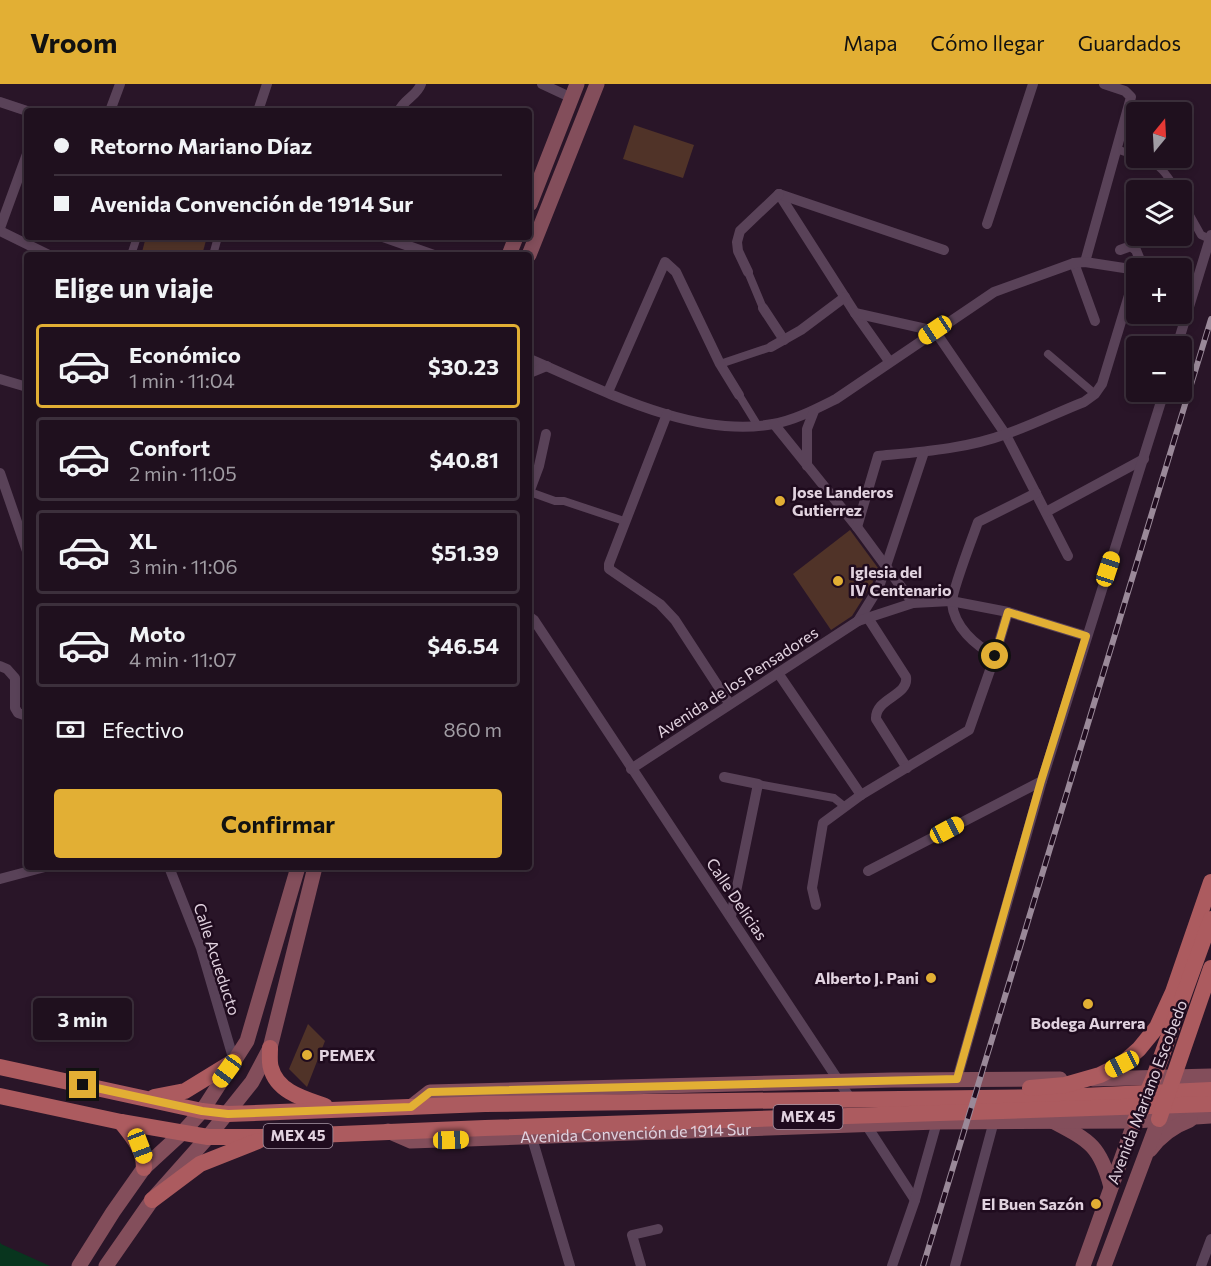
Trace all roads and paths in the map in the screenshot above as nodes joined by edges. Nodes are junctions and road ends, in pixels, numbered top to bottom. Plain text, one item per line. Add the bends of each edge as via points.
1 (120, 84) edge
2 (267, 84) edge
3 (422, 84) edge
4 (542, 84) edge
5 (597, 84) edge
6 (1033, 84) edge
7 (1104, 84) edge
8 (575, 91) edge
9 (0, 102) edge
10 (111, 108) edge
11 (259, 108) edge
12 (400, 108) edge
13 (24, 110) edge
14 (1116, 149) junction
15 (1126, 152) edge
16 (24, 162) edge
17 (1161, 168) edge
18 (1170, 180) edge
19 (779, 194) junction
20 (532, 199) edge
21 (1192, 219) edge
22 (987, 224) dead end
23 (0, 229) edge
24 (1210, 237) edge
25 (392, 240) edge
26 (944, 250) dead end
27 (1120, 250) dead end
28 (43, 252) edge
29 (426, 252) edge
30 (530, 252) edge
31 (1140, 258) edge
32 (1080, 263) junction
33 (1126, 269) edge
34 (748, 272) joint
35 (1192, 286) edge
36 (1195, 287) junction
37 (844, 297) junction
38 (1126, 306) edge
39 (764, 308) joint
40 (855, 313) junction
41 (1095, 321) dead end
42 (935, 330) junction
43 (1181, 336) edge
44 (784, 340) junction
45 (771, 347) joint
46 (1048, 354) dead end
47 (532, 359) edge
48 (889, 361) junction
49 (720, 364) junction
50 (547, 366) junction
51 (532, 372) edge
52 (0, 379) edge
53 (24, 386) edge
54 (608, 392) junction
55 (1095, 394) junction
56 (739, 395) joint
57 (1161, 402) edge
58 (814, 411) junction
59 (667, 414) junction
60 (774, 424) junction
61 (758, 426) junction
62 (546, 434) dead end
63 (1006, 435) junction
64 (924, 452) junction
65 (1144, 459) junction
66 (807, 466) junction
67 (0, 473) edge
68 (532, 485) edge
69 (532, 492) edge
70 (1036, 493) junction
71 (1046, 512) junction
72 (624, 521) junction
73 (857, 527) junction
74 (24, 535) edge
75 (1068, 556) dead end
76 (886, 566) junction
77 (951, 601) junction
78 (913, 603) junction
79 (1008, 612) junction
80 (863, 620) junction
81 (532, 621) edge
82 (1086, 636) junction
83 (995, 656) junction
84 (0, 666) edge
85 (778, 673) junction
86 (729, 703) junction
87 (24, 715) edge
88 (907, 768) junction
89 (632, 769) junction
90 (724, 777) dead end
91 (1041, 781) junction
92 (758, 784) junction
93 (861, 795) junction
94 (844, 806) junction
95 (34, 870) edge
96 (172, 870) edge
97 (297, 870) edge
98 (314, 870) edge
99 (868, 871) dead end
100 (0, 879) edge
101 (1211, 882) edge
102 (816, 905) dead end
103 (731, 916) junction
104 (1211, 919) edge
105 (1211, 968) edge
106 (1174, 1020) junction
107 (270, 1048) junction
108 (234, 1061) junction
109 (0, 1067) edge
110 (1211, 1076) edge
111 (1154, 1077) junction
112 (1172, 1077) junction
113 (1114, 1078) junction
114 (957, 1079) junction
115 (996, 1079) junction
116 (1032, 1079) junction
117 (892, 1080) junction
118 (840, 1081) junction
119 (1211, 1090) edge
120 (0, 1096) edge
121 (146, 1098) junction
122 (980, 1098) junction
123 (411, 1107) junction
124 (337, 1110) junction
125 (202, 1111) junction
126 (1208, 1112) edge
127 (228, 1114) junction
128 (1159, 1119) junction
129 (1051, 1120) junction
130 (996, 1121) junction
131 (1033, 1121) junction
132 (1135, 1121) junction
133 (121, 1122) junction
134 (937, 1122) junction
135 (896, 1124) junction
136 (866, 1125) junction
137 (388, 1131) junction
138 (182, 1133) junction
139 (208, 1137) junction
140 (268, 1137) junction
141 (532, 1138) junction
142 (1143, 1159) junction
143 (144, 1168) junction
144 (1111, 1187) junction
145 (152, 1200) junction
146 (915, 1200) junction
147 (658, 1229) dead end
148 (1211, 1239) edge
149 (79, 1266) edge
150 (106, 1266) edge
151 (570, 1266) edge
152 (641, 1266) edge
153 (892, 1266) edge
154 (955, 1266) edge
155 (1083, 1266) edge
156 (1104, 1266) edge
157 (1201, 1266) edge

1 - 10 street
2 - 11 street
3 - 12 street
4 - 8 street
5 - 30 main road
6 - 22 street
7 - 14 street via 1131,97
8 - 20 main road
9 - 13 street
14 - 15 street
14 - 32 street
16 - 23 street
17 - 18 street
19 - 26 street
19 - 34 street via 740,231 738,251
19 - 37 street
21 - 24 street via 1201,235
23 - 28 street
24 - 36 street
25 - 29 street
27 - 31 street via 1131,246
32 - 33 street
32 - 41 street
32 - 42 street via 994,292
34 - 39 street
35 - 36 street
36 - 43 street
37 - 40 street
37 - 44 street
38 - 55 street via 1102,384
39 - 44 street
40 - 42 street
40 - 48 street
42 - 48 street
42 - 63 street
44 - 45 street
45 - 49 street
46 - 55 street
47 - 50 street
48 - 58 street
49 - 54 street via 676,272 665,262
49 - 56 street
50 - 51 street
50 - 54 street
52 - 53 street
54 - 59 street
55 - 63 street
56 - 61 street
57 - 65 street
58 - 60 street
58 - 66 street via 807,429
59 - 61 street via 708,425
59 - 72 street
60 - 61 street
60 - 66 street
62 - 68 street
63 - 64 street
63 - 70 street
64 - 73 street via 878,456
64 - 76 street, Avenida de los Pensadores
65 - 71 street
65 - 82 street
66 - 73 street
67 - 74 street via 20,514
69 - 72 street
70 - 71 street
70 - 77 street via 978,522
71 - 75 street
72 - 86 street via 609,569 660,604 675,620
73 - 76 street
76 - 78 street
76 - 80 street, Avenida de los Pensadores
77 - 78 street, Avenida de los Pensadores
77 - 79 street, Avenida de los Pensadores
77 - 83 street via 967,635 979,648
78 - 80 street, Avenida de los Pensadores
79 - 82 street, Avenida de los Pensadores
79 - 83 street
80 - 85 street, Avenida de los Pensadores
80 - 88 street via 906,677 904,687 880,706 876,719
81 - 89 street, Calle Delicias
82 - 91 street
83 - 88 street via 969,730
84 - 87 street via 15,678 15,708
85 - 86 street, Avenida de los Pensadores
85 - 93 street
86 - 89 street, Avenida de los Pensadores
88 - 93 street
89 - 103 street, Calle Delicias
90 - 92 street
91 - 99 street
91 - 114 street
92 - 94 street via 834,798
92 - 103 street
93 - 94 street
94 - 102 street via 823,823 812,888
95 - 100 street
96 - 108 street, Calle Acueducto via 201,948
97 - 108 main road via 247,1041
98 - 107 main road
101 - 122 main road via 1173,992 1157,1027 1139,1049 1122,1064 1100,1075 1065,1085 995,1091
103 - 118 street, Calle Delicias
104 - 106 main road, Avenida Mariano Escobedo
105 - 112 main road, Avenida Mariano Escobedo
106 - 111 main road, Avenida Mariano Escobedo
106 - 113 main road via 1149,1052
107 - 124 main road via 271,1068 280,1083 295,1096
107 - 127 main road via 252,1082
108 - 121 main road via 185,1091
108 - 125 main road
109 - 121 main road, Avenida Convención de 1914 Sur / MEX 45
110 - 112 main road, Avenida Convención de 1914 Sur
111 - 112 main road, Avenida Convención de 1914 Sur
111 - 113 main road, Avenida Convención de 1914 Sur
111 - 132 main road, Avenida Mariano Escobedo
112 - 128 main road, Avenida Mariano Escobedo
113 - 116 main road, Avenida Convención de 1914 Sur
114 - 115 main road, Avenida Convención de 1914 Sur
114 - 117 main road, Avenida Convención de 1914 Sur
115 - 116 main road, Avenida Convención de 1914 Sur
115 - 130 main road via 1007,1100
116 - 131 main road via 1018,1105 1024,1116
117 - 118 main road, Avenida Convención de 1914 Sur
117 - 135 main road via 906,1097 903,1115
118 - 123 main road, Avenida Convención de 1914 Sur via 430,1092
118 - 136 street, Calle Delicias
119 - 122 main road, Avenida Convención de 1914 Sur / MEX 45
120 - 133 main road, Avenida Convención de 1914 Sur / MEX 45
121 - 125 main road, Avenida Convención de 1914 Sur / MEX 45
122 - 123 main road, Avenida Convención de 1914 Sur / MEX 45
123 - 124 main road, Avenida Convención de 1914 Sur / MEX 45
124 - 127 main road, Avenida Convención de 1914 Sur / MEX 45
125 - 127 main road, Avenida Convención de 1914 Sur / MEX 45
125 - 138 main road
126 - 128 main road, Avenida Convención de 1914 Sur
126 - 137 main road, Avenida Convención de 1914 Sur / MEX 45
126 - 142 main road via 1166,1133
127 - 139 main road
128 - 132 main road, Avenida Convención de 1914 Sur
128 - 142 main road, Avenida Mariano Escobedo
129 - 131 main road, Avenida Convención de 1914 Sur
129 - 132 main road, Avenida Convención de 1914 Sur
129 - 144 main road via 1093,1145 1101,1156
130 - 131 main road, Avenida Convención de 1914 Sur
130 - 134 main road, Avenida Convención de 1914 Sur
130 - 154 street
132 - 144 main road, Avenida Mariano Escobedo
133 - 138 main road, Avenida Convención de 1914 Sur / MEX 45
133 - 143 main road via 140,1146
134 - 135 main road, Avenida Convención de 1914 Sur
134 - 146 street
135 - 136 main road, Avenida Convención de 1914 Sur
136 - 141 main road, Avenida Convención de 1914 Sur
136 - 146 street, Calle Delicias
137 - 140 main road, Avenida Convención de 1914 Sur / MEX 45
137 - 141 main road, Avenida Convención de 1914 Sur via 411,1142
138 - 139 main road, Avenida Convención de 1914 Sur / MEX 45
138 - 143 main road
139 - 140 main road, Avenida Convención de 1914 Sur / MEX 45
139 - 145 main road
140 - 145 main road via 201,1164
141 - 151 street
142 - 156 main road, Avenida Mariano Escobedo
143 - 149 main road
144 - 155 main road, Avenida Mariano Escobedo
145 - 150 main road
146 - 153 street
147 - 152 street via 632,1235
148 - 157 street

